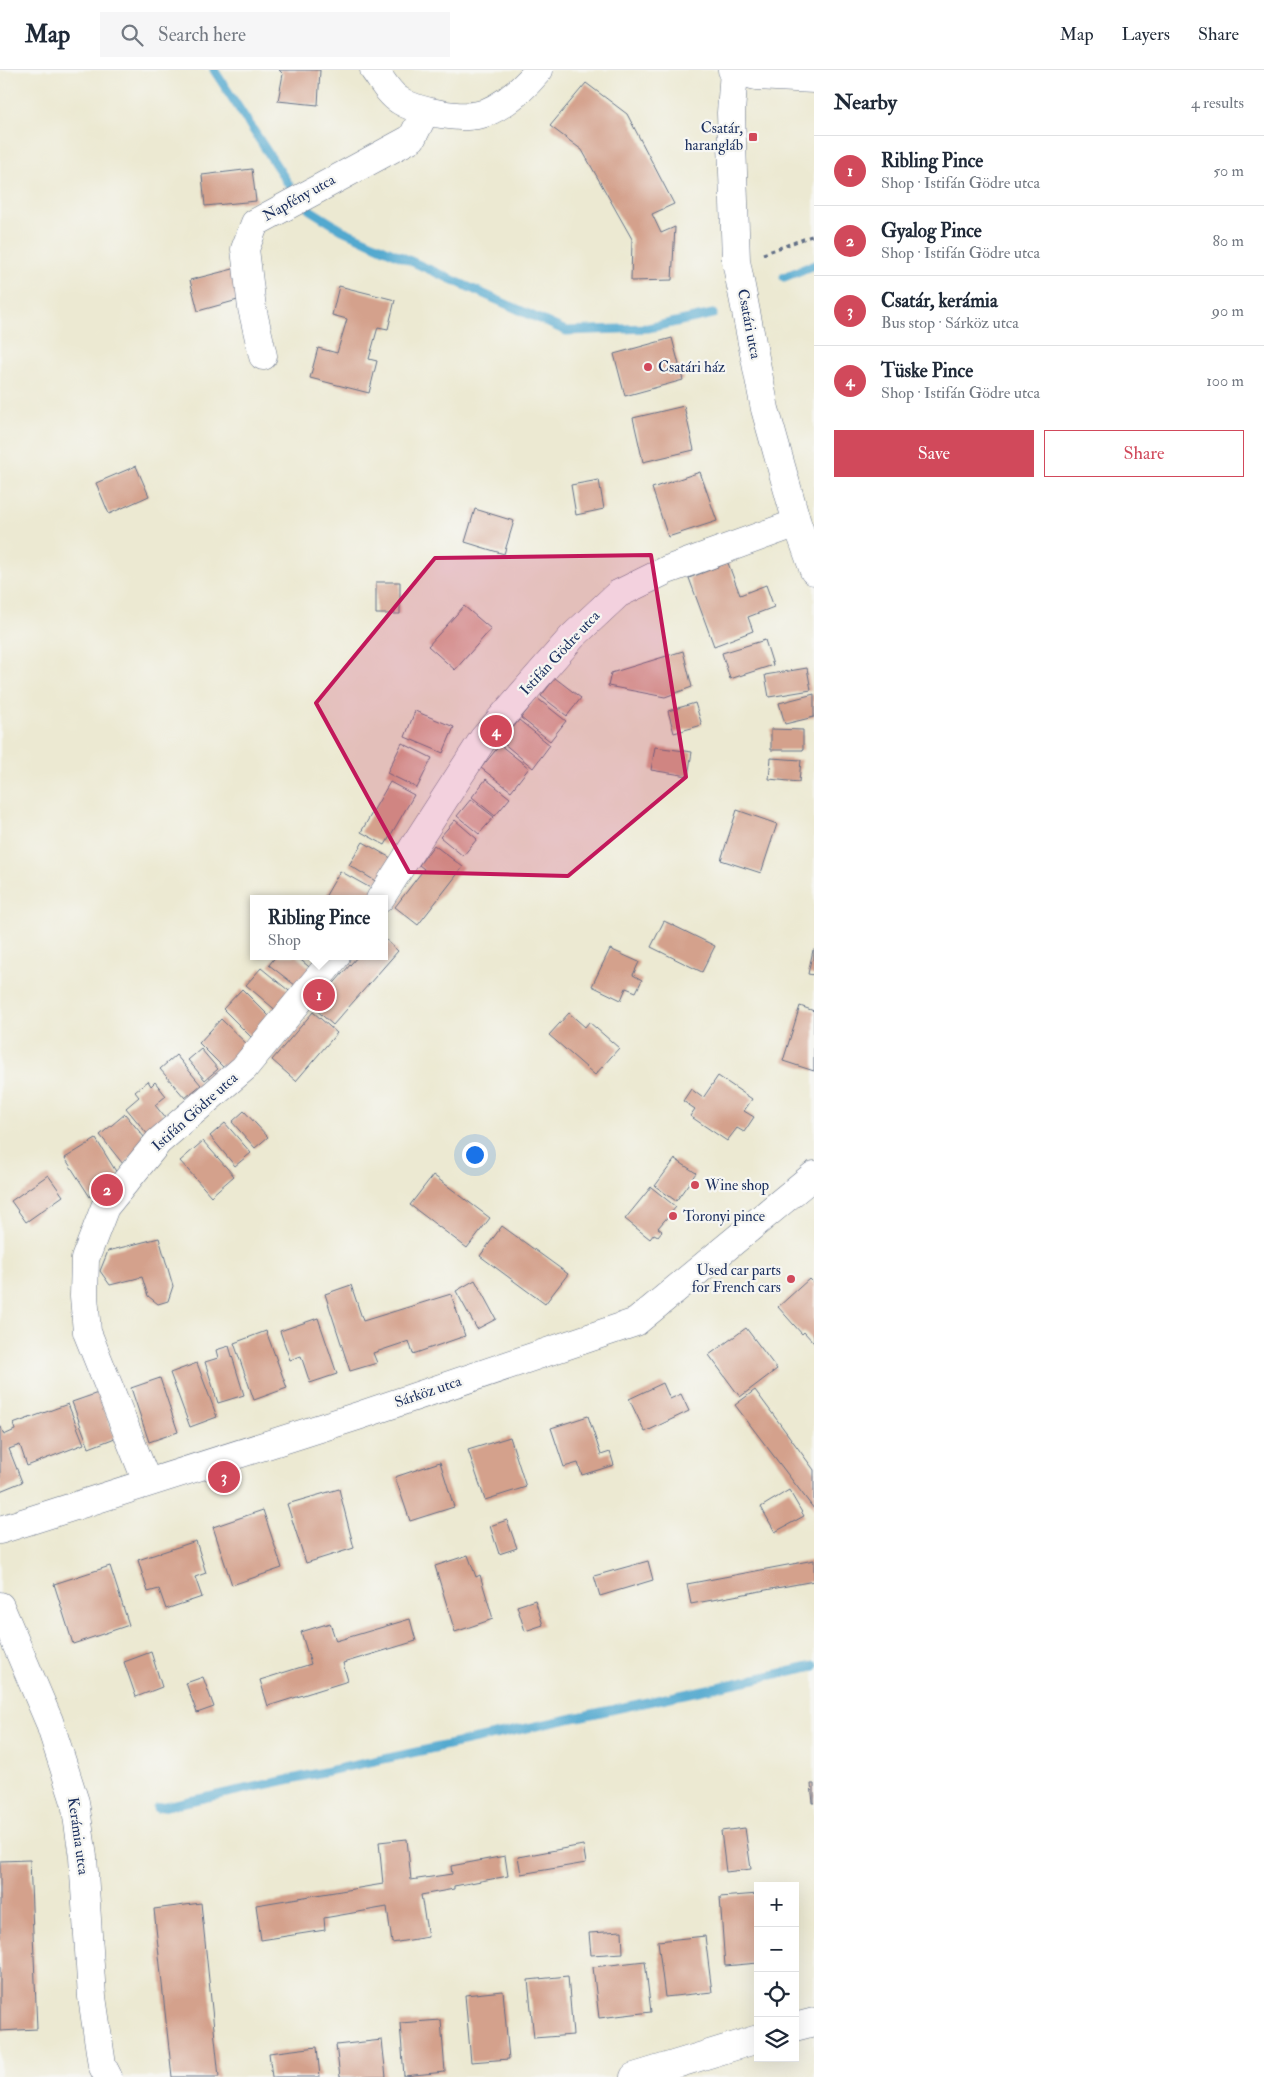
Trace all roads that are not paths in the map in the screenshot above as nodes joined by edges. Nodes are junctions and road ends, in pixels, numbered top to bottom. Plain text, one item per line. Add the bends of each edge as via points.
1 (374, 70) edge
2 (539, 70) edge
3 (733, 70) edge
4 (814, 79) edge
5 (425, 112) junction
6 (263, 356) dead end
7 (796, 524) junction
8 (814, 571) edge
9 (383, 895) edge
10 (333, 960) edge
11 (814, 1175) edge
12 (147, 1482) junction
13 (0, 1530) edge
14 (0, 1606) edge
15 (814, 2022) edge
16 (799, 2027) edge
17 (754, 2040) edge
18 (108, 2077) edge
19 (634, 2077) edge

1 - 5 street via 397,99
2 - 5 street via 520,92 483,114
3 - 4 street via 774,78
3 - 7 street, Csatári utca via 731,113 736,261 765,409
5 - 6 street, Napfény utca via 412,138 255,222 245,249 252,308
7 - 8 street, Csatári utca
7 - 9 street, Istifán Gödre utca via 667,570 618,594 572,637 483,739
10 - 12 street, Istifán Gödre utca via 244,1068 158,1142 105,1207 85,1259 87,1332
11 - 12 street, Sárköz utca via 636,1322 358,1416
12 - 13 street, Sárköz utca
14 - 18 street, Kerámia utca via 49,1720 75,1802 83,1857 92,1997 102,2065
15 - 16 street
17 - 19 street

